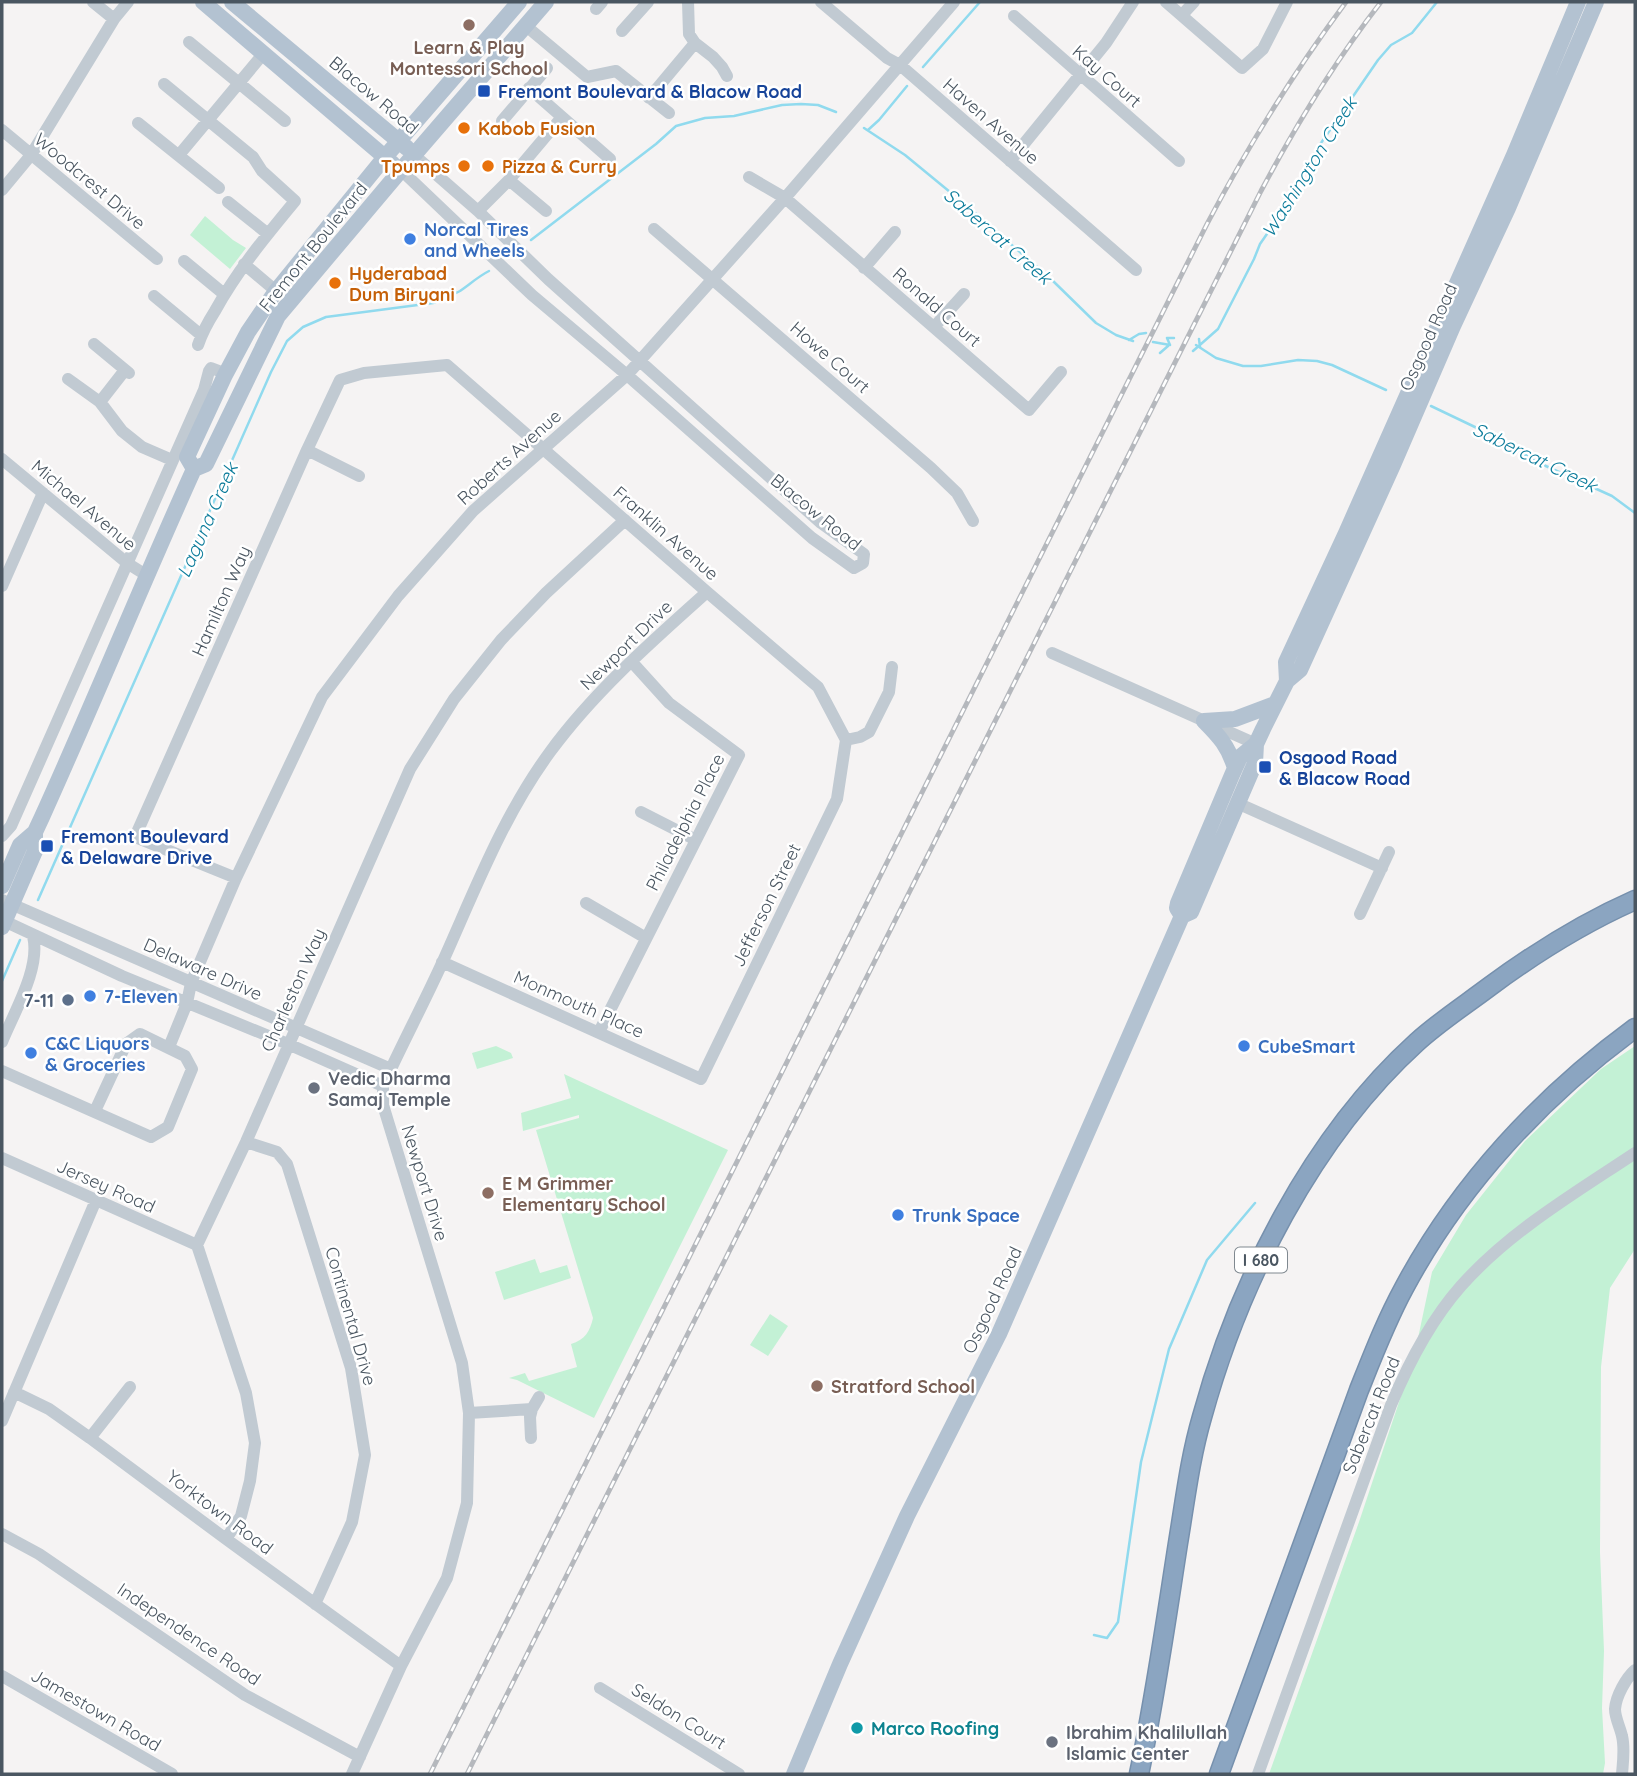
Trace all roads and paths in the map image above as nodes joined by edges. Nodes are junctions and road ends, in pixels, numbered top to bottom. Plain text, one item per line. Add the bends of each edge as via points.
1 (93, 2) edge
2 (128, 2) edge
3 (203, 2) edge
4 (232, 2) edge
5 (519, 2) edge
6 (547, 2) edge
7 (648, 2) edge
8 (688, 2) edge
9 (821, 2) edge
10 (954, 2) edge
11 (1133, 2) edge
12 (1166, 2) edge
13 (1194, 2) edge
14 (1287, 2) edge
15 (1578, 2) edge
16 (1596, 2) edge
17 (1182, 15) junction
18 (1014, 16) dead end
19 (114, 19) junction
20 (526, 26) junction
21 (622, 31) dead end
22 (190, 42) dead end
23 (695, 43) junction
24 (264, 53) junction
25 (900, 65) junction
26 (547, 68) dead end
27 (727, 76) dead end
28 (1080, 76) junction
29 (239, 83) junction
30 (164, 84) dead end
31 (530, 88) junction
32 (649, 97) junction
33 (669, 113) dead end
34 (562, 117) junction
35 (209, 119) junction
36 (285, 121) dead end
37 (502, 121) dead end
38 (138, 123) dead end
39 (2, 130) edge
40 (400, 141) junction
41 (31, 155) junction
42 (179, 155) junction
43 (414, 155) junction
44 (385, 157) junction
45 (610, 159) dead end
46 (1010, 161) junction
47 (1179, 162) dead end
48 (401, 170) junction
49 (749, 177) dead end
50 (509, 180) junction
51 (219, 188) dead end
52 (2, 190) edge
53 (785, 198) junction
54 (229, 202) dead end
55 (478, 211) junction
56 (546, 211) dead end
57 (654, 229) dead end
58 (895, 232) dead end
59 (268, 234) junction
60 (157, 259) dead end
61 (184, 261) dead end
62 (244, 264) junction
63 (864, 268) junction
64 (1136, 270) dead end
65 (713, 280) junction
66 (276, 291) junction
67 (964, 293) dead end
68 (224, 295) junction
69 (154, 296) dead end
70 (934, 327) junction
71 (1444, 329) junction
72 (94, 344) dead end
73 (640, 362) junction
74 (447, 365) joint
75 (1061, 372) dead end
76 (225, 375) junction
77 (627, 375) junction
78 (68, 379) dead end
79 (1414, 398) junction
80 (100, 402) junction
81 (544, 449) junction
82 (307, 450) junction
83 (2, 459) edge
84 (172, 460) junction
85 (194, 469) junction
86 (359, 475) dead end
87 (43, 494) junction
88 (625, 520) junction
89 (973, 521) dead end
90 (1348, 527) junction
91 (127, 563) junction
92 (146, 575) junction
93 (1342, 578) junction
94 (2, 586) edge
95 (707, 592) junction
96 (1052, 653) dead end
97 (631, 661) junction
98 (892, 667) dead end
99 (1287, 681) junction
100 (1275, 704) junction
101 (1204, 721) junction
102 (846, 740) junction
103 (1256, 744) junction
104 (1235, 768) junction
105 (1237, 803) junction
106 (641, 812) dead end
107 (35, 832) junction
108 (2, 836) edge
109 (696, 840) junction
110 (1389, 852) dead end
111 (1381, 868) junction
112 (236, 878) junction
113 (2, 886) edge
114 (1635, 900) edge
115 (7, 902) edge
116 (586, 903) dead end
117 (1360, 915) dead end
118 (1182, 916) junction
119 (3, 922) edge
120 (33, 936) junction
121 (646, 938) junction
122 (58, 947) junction
123 (442, 962) junction
124 (32, 972) junction
125 (191, 983) junction
126 (187, 1003) junction
127 (295, 1028) junction
128 (1635, 1028) edge
129 (599, 1032) junction
130 (2, 1042) edge
131 (288, 1044) junction
132 (169, 1047) junction
133 (391, 1069) junction
134 (2, 1071) edge
135 (701, 1079) joint
136 (383, 1086) junction
137 (95, 1111) junction
138 (246, 1142) junction
139 (1635, 1153) edge
140 (2, 1158) edge
141 (96, 1200) junction
142 (197, 1245) junction
143 (130, 1387) dead end
144 (14, 1392) junction
145 (539, 1396) dead end
146 (532, 1409) junction
147 (469, 1413) junction
148 (2, 1421) edge
149 (90, 1438) junction
150 (531, 1438) dead end
151 (2, 1534) edge
152 (226, 1539) junction
153 (315, 1604) junction
154 (401, 1666) junction
155 (1635, 1670) edge
156 (2, 1676) edge
157 (600, 1688) dead end
158 (360, 1757) junction
159 (172, 1774) edge
160 (352, 1774) edge
161 (738, 1774) edge
162 (794, 1774) edge
163 (1139, 1774) edge
164 (1219, 1774) edge
165 (1258, 1774) edge
166 (1622, 1774) edge

1 - 19 street
2 - 19 street
3 - 24 main road, Blacow Road
4 - 40 main road, Blacow Road
5 - 40 main road, Fremont Boulevard
6 - 20 main road, Fremont Boulevard
7 - 21 street
8 - 23 street via 689,34
9 - 25 street, Haven Avenue
10 - 25 street, Roberts Avenue
11 - 28 street
12 - 17 street
13 - 17 street
14 - 17 street via 1263,49 1242,68
15 - 71 main road, Osgood Road
16 - 71 main road, Osgood Road via 1508,208
18 - 28 street, Kay Court
19 - 41 street
20 - 32 street via 587,77 616,71
20 - 43 main road, Fremont Boulevard
22 - 29 street
23 - 27 street
23 - 32 street
24 - 29 street
24 - 44 main road, Blacow Road
25 - 46 street, Haven Avenue
25 - 53 street, Roberts Avenue
26 - 31 street
28 - 46 street
28 - 47 street, Kay Court
29 - 35 street
29 - 36 street
30 - 35 street
31 - 34 street
31 - 37 street
32 - 33 street
34 - 45 street
34 - 50 street
35 - 42 street
35 - 59 street via 295,201
38 - 42 street
39 - 41 street, Woodcrest Drive
40 - 43 main road, Blacow Road
40 - 44 main road, Fremont Boulevard
41 - 52 street
41 - 60 street, Woodcrest Drive
42 - 51 street
43 - 48 main road, Fremont Boulevard
43 - 55 street, Blacow Road
44 - 48 main road, Blacow Road
44 - 66 main road, Fremont Boulevard
46 - 64 street, Haven Avenue
48 - 77 street, Blacow Road via 532,295
48 - 85 main road, Fremont Boulevard via 278,316 206,464
49 - 53 street, Ronald Court
50 - 55 street
50 - 56 street
53 - 63 street, Ronald Court
53 - 65 street, Roberts Avenue
54 - 59 street
55 - 73 street, Blacow Road
57 - 65 street, Howe Court
58 - 63 street
59 - 62 street
61 - 68 street
62 - 66 street
62 - 68 street
63 - 70 street, Ronald Court
65 - 73 street, Roberts Avenue
65 - 89 street, Howe Court via 931,468 957,494
66 - 76 main road, Fremont Boulevard via 247,332
67 - 70 street
68 - 69 street via 199,340
70 - 75 street, Ronald Court via 1029,410
71 - 79 main road, Osgood Road
72 - 80 street via 127,371
73 - 77 street, Roberts Avenue
73 - 77 street, Blacow Road via 821,523 864,554 863,563 854,568 812,538
74 - 81 street, Franklin Avenue
74 - 82 street, Hamilton Way via 364,373 340,380
76 - 84 street via 209,371
76 - 85 main road, Fremont Boulevard via 187,457
77 - 81 street, Roberts Avenue
78 - 80 street
79 - 90 main road, Osgood Road
79 - 93 main road, Osgood Road via 1393,466
80 - 84 street via 122,432
81 - 88 street, Franklin Avenue
81 - 112 street, Roberts Avenue via 473,510 398,596 322,697
82 - 86 street
82 - 112 street, Hamilton Way via 135,836
83 - 87 street, Michael Avenue
84 - 91 street
85 - 92 main road, Fremont Boulevard
87 - 91 street, Michael Avenue
87 - 94 street
88 - 95 street, Franklin Avenue
88 - 127 street, Charleston Way via 501,640 447,711 410,769
90 - 93 main road via 1352,535 1339,570
90 - 99 main road, Osgood Road via 1286,662
91 - 92 street, Michael Avenue
91 - 108 street via 11,826
92 - 107 main road, Fremont Boulevard
93 - 99 main road, Osgood Road via 1300,670
95 - 97 street, Newport Drive
95 - 102 street, Franklin Avenue via 818,687
96 - 101 street
97 - 109 street, Philadelphia Place via 669,703 739,755
97 - 123 street, Newport Drive via 550,753 524,794 494,845
98 - 102 street via 889,692 869,732
99 - 100 main road, Osgood Road
100 - 101 main road via 1235,719
100 - 103 main road, Osgood Road
101 - 103 street
101 - 104 main road via 1223,741
102 - 135 street, Jefferson Street via 837,799
103 - 104 main road, Osgood Road
103 - 105 main road, Osgood Road via 1255,763
104 - 118 main road, Osgood Road via 1178,903
105 - 111 street
105 - 118 main road, Osgood Road via 1191,912
106 - 109 street
107 - 113 main road, Fremont Boulevard via 20,845
107 - 115 main road, Fremont Boulevard via 35,851
109 - 121 street, Philadelphia Place
110 - 111 street
111 - 117 street
112 - 125 street, Roberts Avenue
114 - 163 highway, I 680 via 1572,931 1517,966 1418,1042 1341,1125 1280,1221 1234,1321 1201,1419
115 - 119 main road, Fremont Boulevard
115 - 125 street, Delaware Drive
116 - 121 street
118 - 162 main road, Osgood Road via 999,1334 907,1516
119 - 120 street, Delaware Drive
120 - 122 street, Delaware Drive
120 - 124 street
121 - 129 street, Philadelphia Place
122 - 124 street
122 - 126 street, Delaware Drive
123 - 129 street, Monmouth Place
123 - 133 street, Newport Drive
124 - 130 street
125 - 126 street, Roberts Avenue
125 - 127 street, Delaware Drive
126 - 131 street, Delaware Drive
126 - 132 street, Roberts Avenue
127 - 131 street, Charleston Way
127 - 133 street, Delaware Drive
128 - 164 highway via 1524,1124 1460,1199 1404,1287 1359,1390
129 - 135 street, Monmouth Place
131 - 136 street, Delaware Drive
131 - 138 street, Charleston Way
132 - 137 street via 140,1034 126,1044
132 - 137 street via 185,1056 192,1069 169,1127 151,1137
133 - 136 street, Newport Drive
134 - 137 street
136 - 147 street, Newport Drive via 383,1105 462,1363
138 - 142 street, Charleston Way
138 - 153 street, Continental Drive via 277,1153 287,1164 351,1368 366,1455 352,1522
139 - 165 street, Sabercat Road via 1516,1234 1461,1286 1421,1341 1391,1405
140 - 141 street, Jersey Road
141 - 142 street, Jersey Road
141 - 144 street
142 - 152 street via 246,1393 255,1443 241,1516
143 - 149 street
144 - 148 street
144 - 149 street, Yorktown Road via 49,1409
145 - 146 street
146 - 147 street
146 - 150 street
147 - 154 street, Newport Drive via 467,1503 447,1578
149 - 152 street, Yorktown Road
151 - 158 street, Independence Road via 39,1554 245,1695
152 - 153 street, Yorktown Road
153 - 154 street, Yorktown Road
154 - 158 street, Newport Drive
155 - 166 street via 1615,1709 1622,1736
156 - 159 street, Jamestown Road
157 - 161 street, Seldon Court
158 - 160 street, Newport Drive

